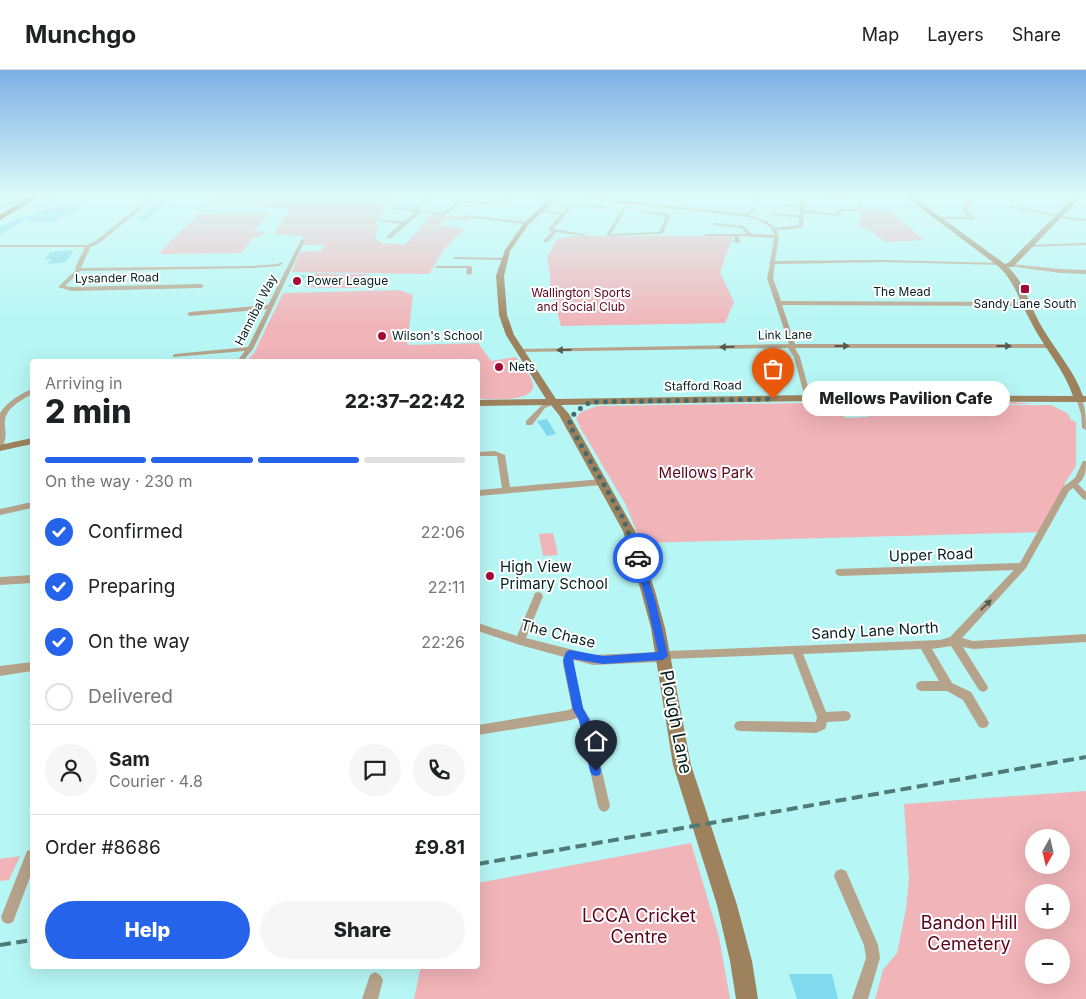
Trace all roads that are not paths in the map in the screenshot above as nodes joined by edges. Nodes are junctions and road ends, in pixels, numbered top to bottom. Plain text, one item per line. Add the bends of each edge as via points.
1 (99, 240) edge
2 (303, 240) dead end
3 (513, 240) edge
4 (738, 240) edge
5 (776, 240) edge
6 (970, 240) edge
7 (1034, 240) edge
8 (733, 241) dead end
9 (1086, 244) edge
10 (0, 246) edge
11 (87, 246) junction
12 (1029, 246) junction
13 (454, 258) dead end
14 (473, 258) junction
15 (280, 263) dead end
16 (772, 263) junction
17 (1005, 265) junction
18 (438, 267) dead end
19 (501, 268) junction
20 (80, 270) junction
21 (1086, 272) edge
22 (201, 286) dead end
23 (778, 303) junction
24 (1026, 304) junction
25 (270, 306) junction
26 (190, 314) dead end
27 (793, 346) junction
28 (1050, 346) junction
29 (250, 349) junction
30 (521, 351) junction
31 (175, 356) dead end
32 (242, 359) edge
33 (541, 382) junction
34 (30, 392) edge
35 (1084, 396) edge
36 (808, 398) junction
37 (499, 402) junction
38 (590, 402) junction
39 (480, 403) edge
40 (553, 403) junction
41 (529, 423) dead end
42 (569, 424) junction
43 (1086, 428) edge
44 (30, 441) edge
45 (0, 446) edge
46 (480, 454) edge
47 (1086, 462) edge
48 (602, 482) junction
49 (1075, 482) junction
50 (507, 491) junction
51 (480, 493) edge
52 (1086, 497) edge
53 (30, 505) edge
54 (0, 512) edge
55 (1023, 566) junction
56 (840, 572) dead end
57 (30, 579) edge
58 (0, 581) edge
59 (538, 596) dead end
60 (480, 628) edge
61 (1086, 638) edge
62 (520, 641) junction
63 (953, 641) junction
64 (925, 646) junction
65 (796, 650) junction
66 (570, 655) junction
67 (663, 656) junction
68 (30, 667) edge
69 (0, 671) edge
70 (922, 686) dead end
71 (948, 686) junction
72 (983, 687) dead end
73 (578, 710) junction
74 (845, 716) dead end
75 (823, 717) junction
76 (983, 723) dead end
77 (740, 726) dead end
78 (480, 730) edge
79 (604, 806) dead end
80 (30, 861) edge
81 (841, 876) dead end
82 (8, 917) dead end
83 (375, 980) dead end
84 (370, 999) edge
85 (747, 999) edge
86 (860, 999) edge

1 - 11 street
2 - 25 street, Hannibal Way
3 - 19 main road
4 - 8 street
5 - 16 street
6 - 17 main road
7 - 12 main road
9 - 12 street
10 - 11 street
11 - 20 street via 78,267
12 - 17 main road
13 - 14 street
14 - 18 street via 470,270
14 - 19 street
15 - 20 street via 252,267
16 - 17 street via 884,261
16 - 23 street via 770,278
17 - 21 street
17 - 24 main road
19 - 30 main road, Plough Lane via 503,315 510,335
20 - 22 street, Lysander Road via 61,287
23 - 24 street, The Mead
23 - 27 street
24 - 28 main road
25 - 26 street
25 - 29 street, Hannibal Way
27 -> 28 street, Link Lane
27 -> 30 street, Link Lane
27 - 36 street
28 - 35 main road
29 - 31 street
29 - 32 street, Hannibal Way
30 - 33 main road, Plough Lane
33 - 37 main road via 527,397
33 - 40 main road, Plough Lane
34 - 45 street via 6,409 1,422 4,435
35 - 36 main road, Stafford Road
35 - 43 street
36 - 38 main road, Stafford Road
37 - 39 main road, Stafford Road
37 - 40 main road, Stafford Road
38 - 40 main road, Stafford Road
38 - 42 main road via 575,412
40 - 41 street via 543,406
40 - 42 main road, Plough Lane
42 - 48 main road, Plough Lane
44 - 45 main road
46 - 50 street via 502,455
47 - 49 street, Sandy Lane North
48 - 50 street
48 - 67 main road, Plough Lane via 631,539 650,597
49 - 52 street
49 - 55 street, Sandy Lane North via 1066,489
50 - 51 street
53 - 54 street
55 - 56 street, Upper Road
63 -> 55 street, Sandy Lane North
57 - 58 street
59 - 62 street
60 - 62 street, The Chase
61 - 63 street via 974,645
62 - 66 street, The Chase
63 - 64 street, Sandy Lane North
63 - 72 street
64 - 65 street, Sandy Lane North
64 - 71 street
65 - 67 street, Sandy Lane North
65 - 75 street
66 - 67 street, The Chase via 603,660
66 - 73 street via 568,664
67 - 85 main road, Plough Lane via 674,732 727,905
68 - 69 street
70 - 71 street
71 - 76 street via 967,696
73 - 78 street via 571,715
73 - 79 street via 584,719
74 - 75 street
75 - 77 street via 821,725 816,728
80 - 82 street
81 - 86 street via 871,945 873,958
83 - 84 street

